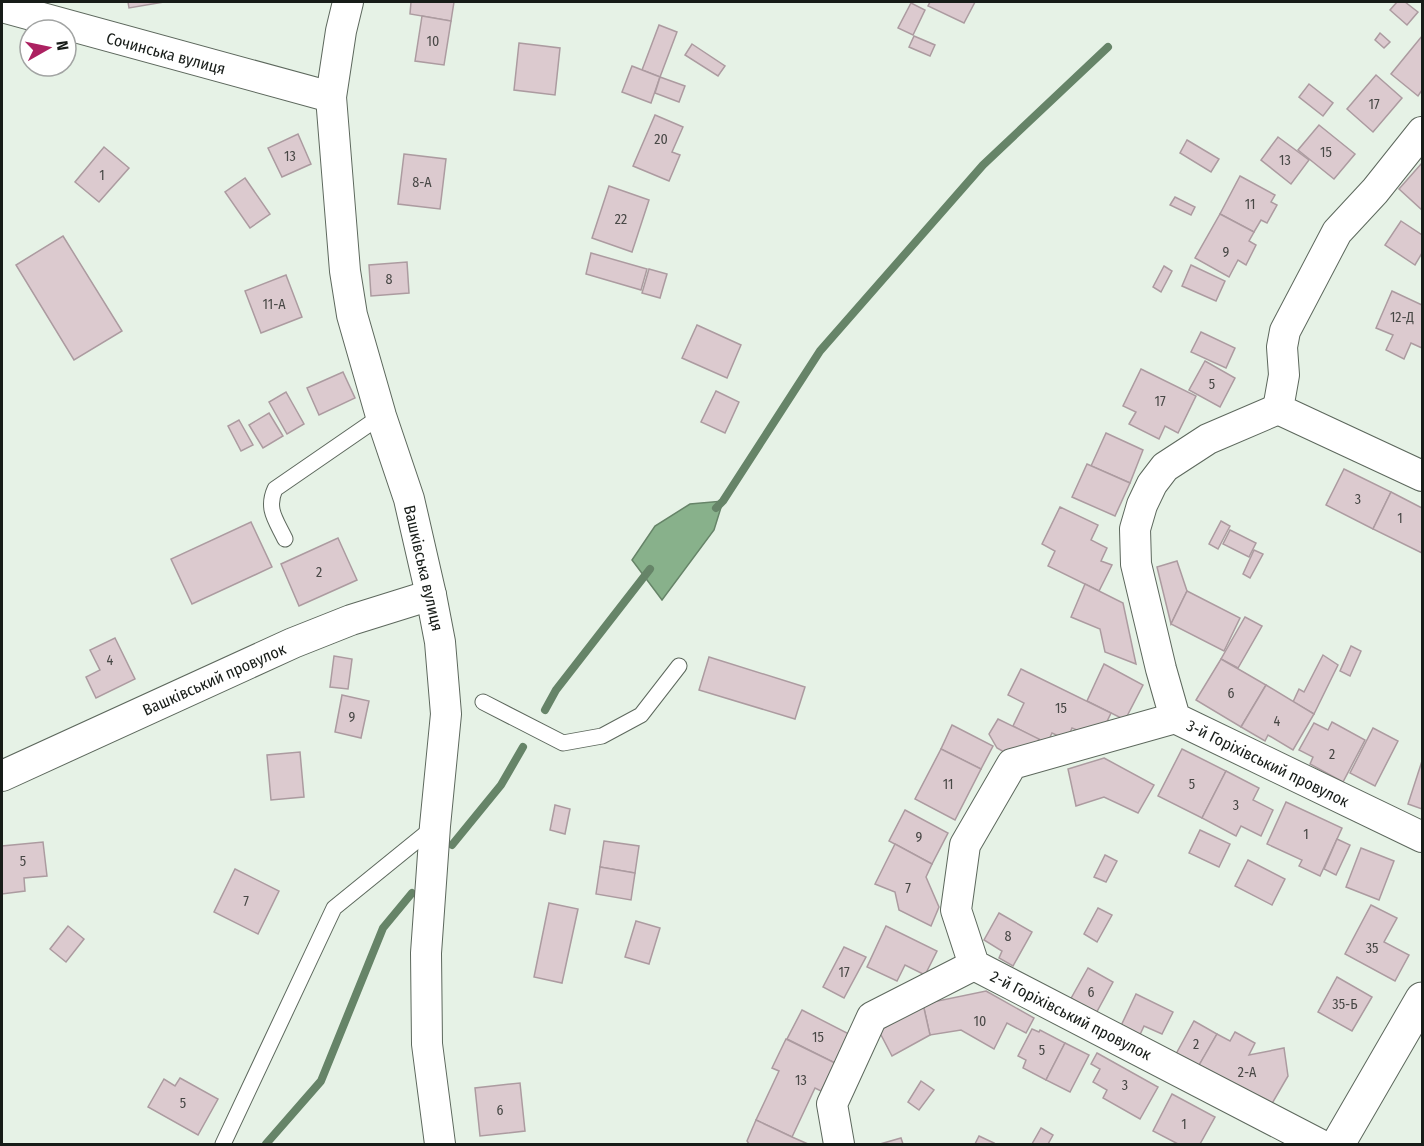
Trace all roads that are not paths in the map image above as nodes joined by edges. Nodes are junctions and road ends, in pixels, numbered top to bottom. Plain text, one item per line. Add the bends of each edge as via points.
1 (348, 2) edge
2 (2, 7) edge
3 (71, 15) edge
4 (331, 97) junction
5 (1422, 132) edge
6 (1278, 409) junction
7 (381, 416) junction
8 (1422, 476) edge
9 (285, 539) dead end
10 (431, 595) junction
11 (679, 666) dead end
12 (483, 702) dead end
13 (1175, 718) junction
14 (2, 776) edge
15 (435, 826) junction
16 (1422, 837) edge
17 (974, 965) junction
18 (1422, 999) edge
19 (223, 1144) edge
20 (440, 1144) edge
21 (839, 1144) edge
22 (1319, 1144) edge
23 (1338, 1144) edge

1 - 4 street, Вашківська вулиця
2 - 3 street, Сочинська вулиця
3 - 4 street, Сочинська вулиця
4 - 7 street, Вашківська вулиця via 352,315
5 - 6 street via 1337,232 1285,331
6 - 8 street
6 - 13 street, 3-й Горіхівський провулок via 1208,439 1165,467 1142,505 1135,529 1136,564
7 - 9 lane via 275,489 270,500 272,513
7 - 10 street, Вашківська вулиця via 409,500
10 - 14 street, Вашківський провулок via 293,643
10 - 15 street, Вашківська вулиця via 440,642 446,714
11 - 12 lane via 641,715 602,736 563,743
13 - 16 street, 3-й Горіхівський провулок
13 - 17 street, 2-й Горіхівський провулок via 1012,764 966,845 956,909
15 - 19 lane via 334,908
15 - 20 street, Вашківська вулиця via 426,953 427,1044
17 - 21 street via 872,1017 832,1104
17 - 22 street, 2-й Горіхівський провулок
18 - 23 street

